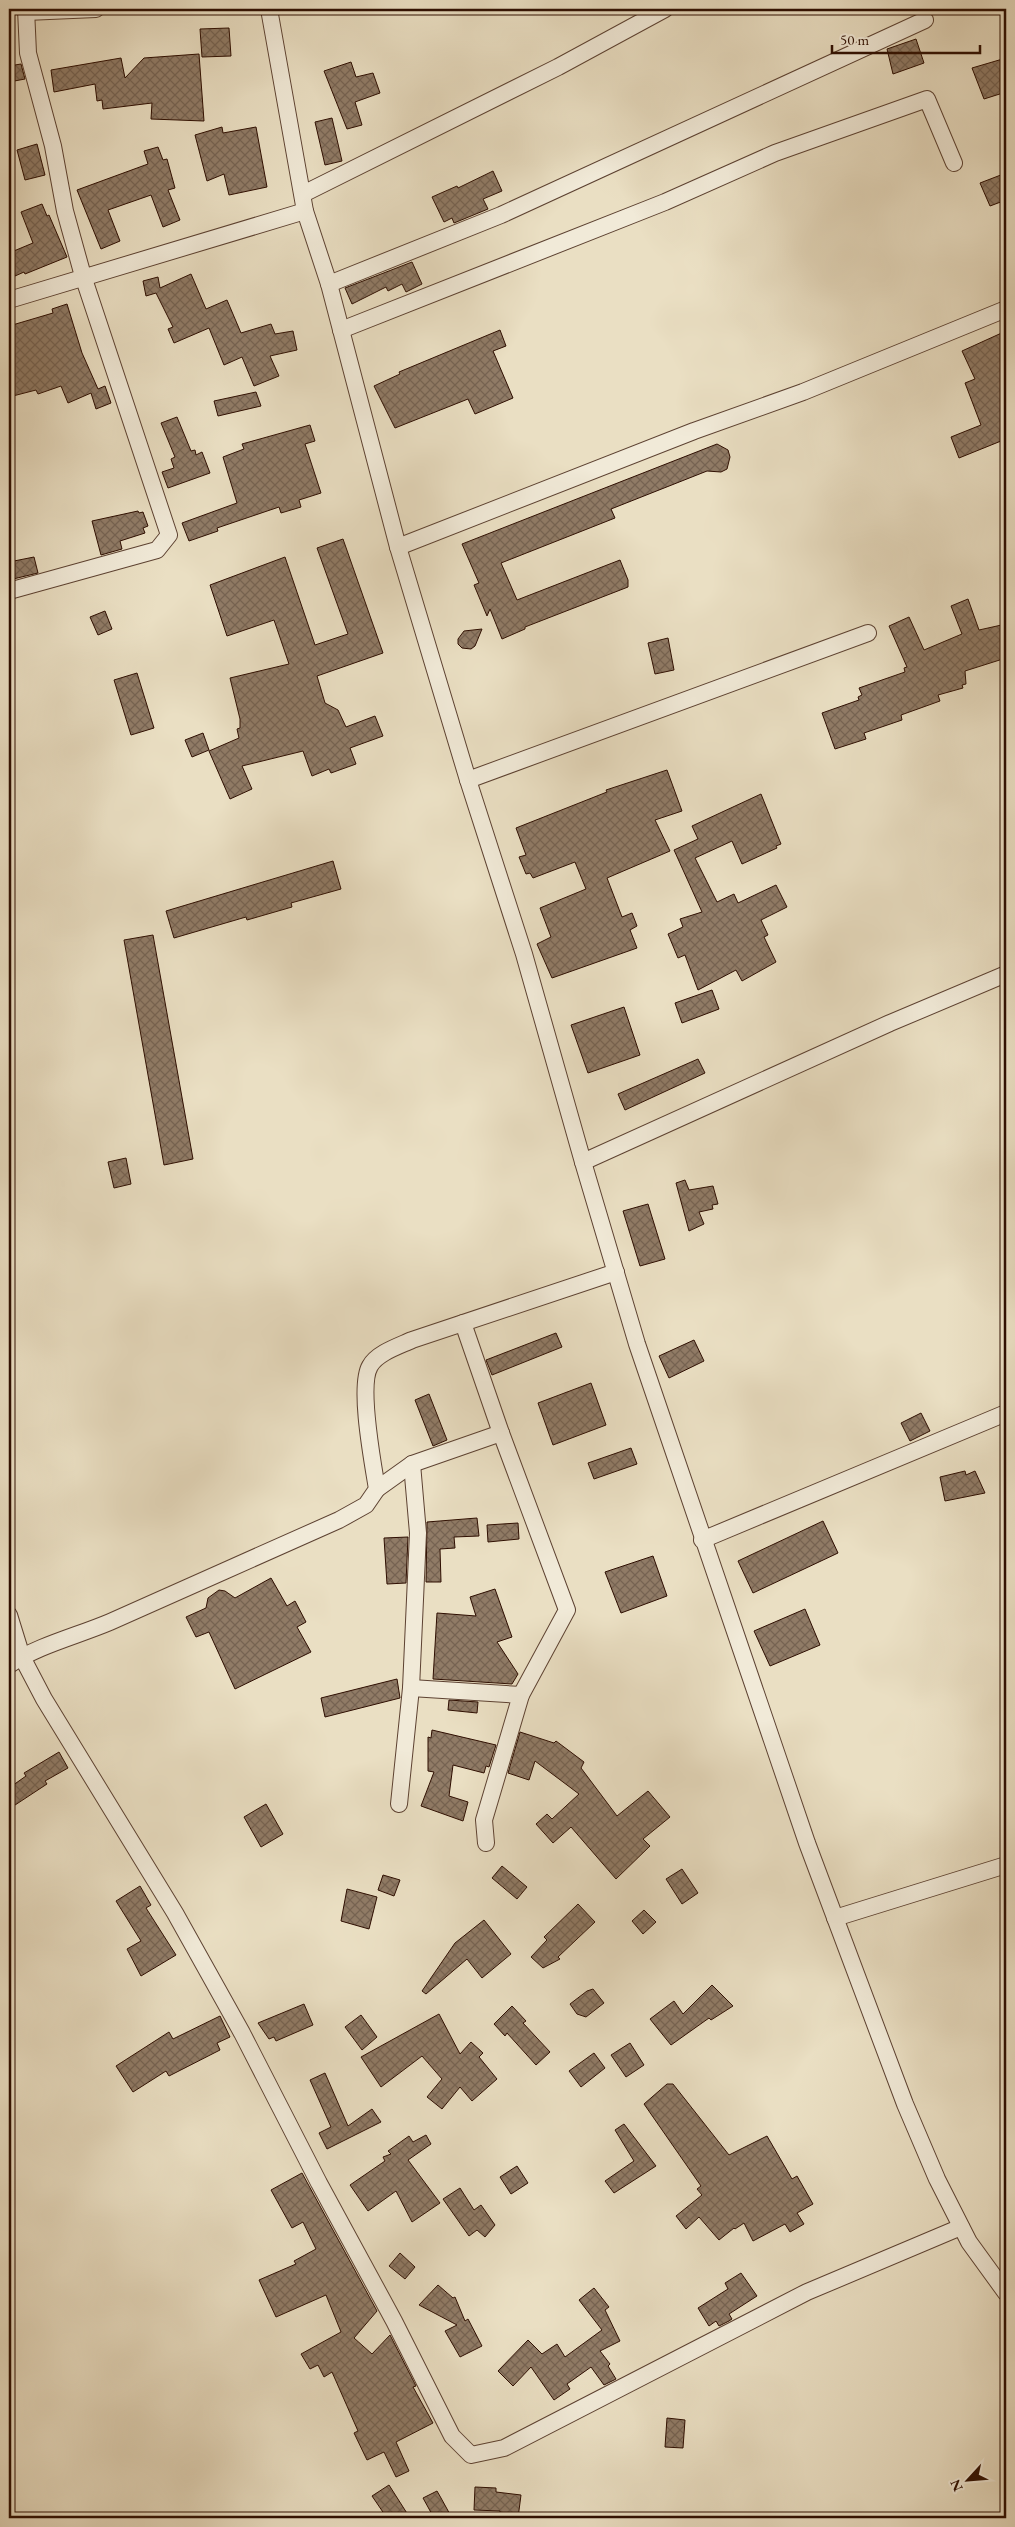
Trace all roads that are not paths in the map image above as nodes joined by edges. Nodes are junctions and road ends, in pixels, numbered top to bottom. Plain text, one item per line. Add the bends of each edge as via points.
1 (96, 9) edge
2 (269, 9) edge
3 (665, 9) edge
4 (26, 10) edge
5 (925, 20) dead end
6 (954, 163) dead end
7 (303, 194) junction
8 (305, 211) junction
9 (83, 276) junction
10 (329, 284) junction
11 (9, 300) edge
12 (1006, 309) edge
13 (341, 330) junction
14 (398, 547) junction
15 (9, 591) edge
16 (868, 633) dead end
17 (468, 780) junction
18 (1006, 974) edge
19 (583, 1162) junction
20 (616, 1272) junction
21 (463, 1324) junction
22 (1006, 1413) edge
23 (501, 1434) junction
24 (412, 1464) junction
25 (377, 1489) junction
26 (702, 1540) junction
27 (9, 1615) edge
28 (15, 1661) edge
29 (411, 1688) junction
30 (521, 1695) junction
31 (399, 1804) dead end
32 (486, 1843) dead end
33 (1006, 1865) edge
34 (836, 1918) junction
35 (961, 2226) junction
36 (1006, 2293) edge

1 - 4 street
2 - 7 street
3 - 7 street via 558,68
4 - 9 street via 32,72
5 - 10 street via 501,215
6 - 13 street via 927,99 775,153 664,202
7 - 8 street
8 - 9 street
8 - 10 street
9 - 11 street
9 - 15 street via 169,535 157,550
10 - 13 street
12 - 14 street via 803,392 694,431
13 - 14 street
14 - 17 street
16 - 17 street
17 - 19 street via 524,954
18 - 19 street
19 - 20 street
20 - 21 street
20 - 26 street
21 - 23 street
21 - 25 street via 389,1350 370,1365 365,1379 368,1436
22 - 26 street
23 - 24 street
23 - 30 street via 567,1610
24 - 25 street
24 - 29 street via 418,1533
25 - 28 street via 366,1505 339,1520
26 - 34 street
27 - 28 street
28 - 35 street via 44,1699 175,1913 242,2033 452,2436 471,2455 504,2448 807,2292
29 - 30 street
29 - 31 street
30 - 32 street via 484,1820
33 - 34 street
34 - 35 street via 905,2104
35 - 36 street

